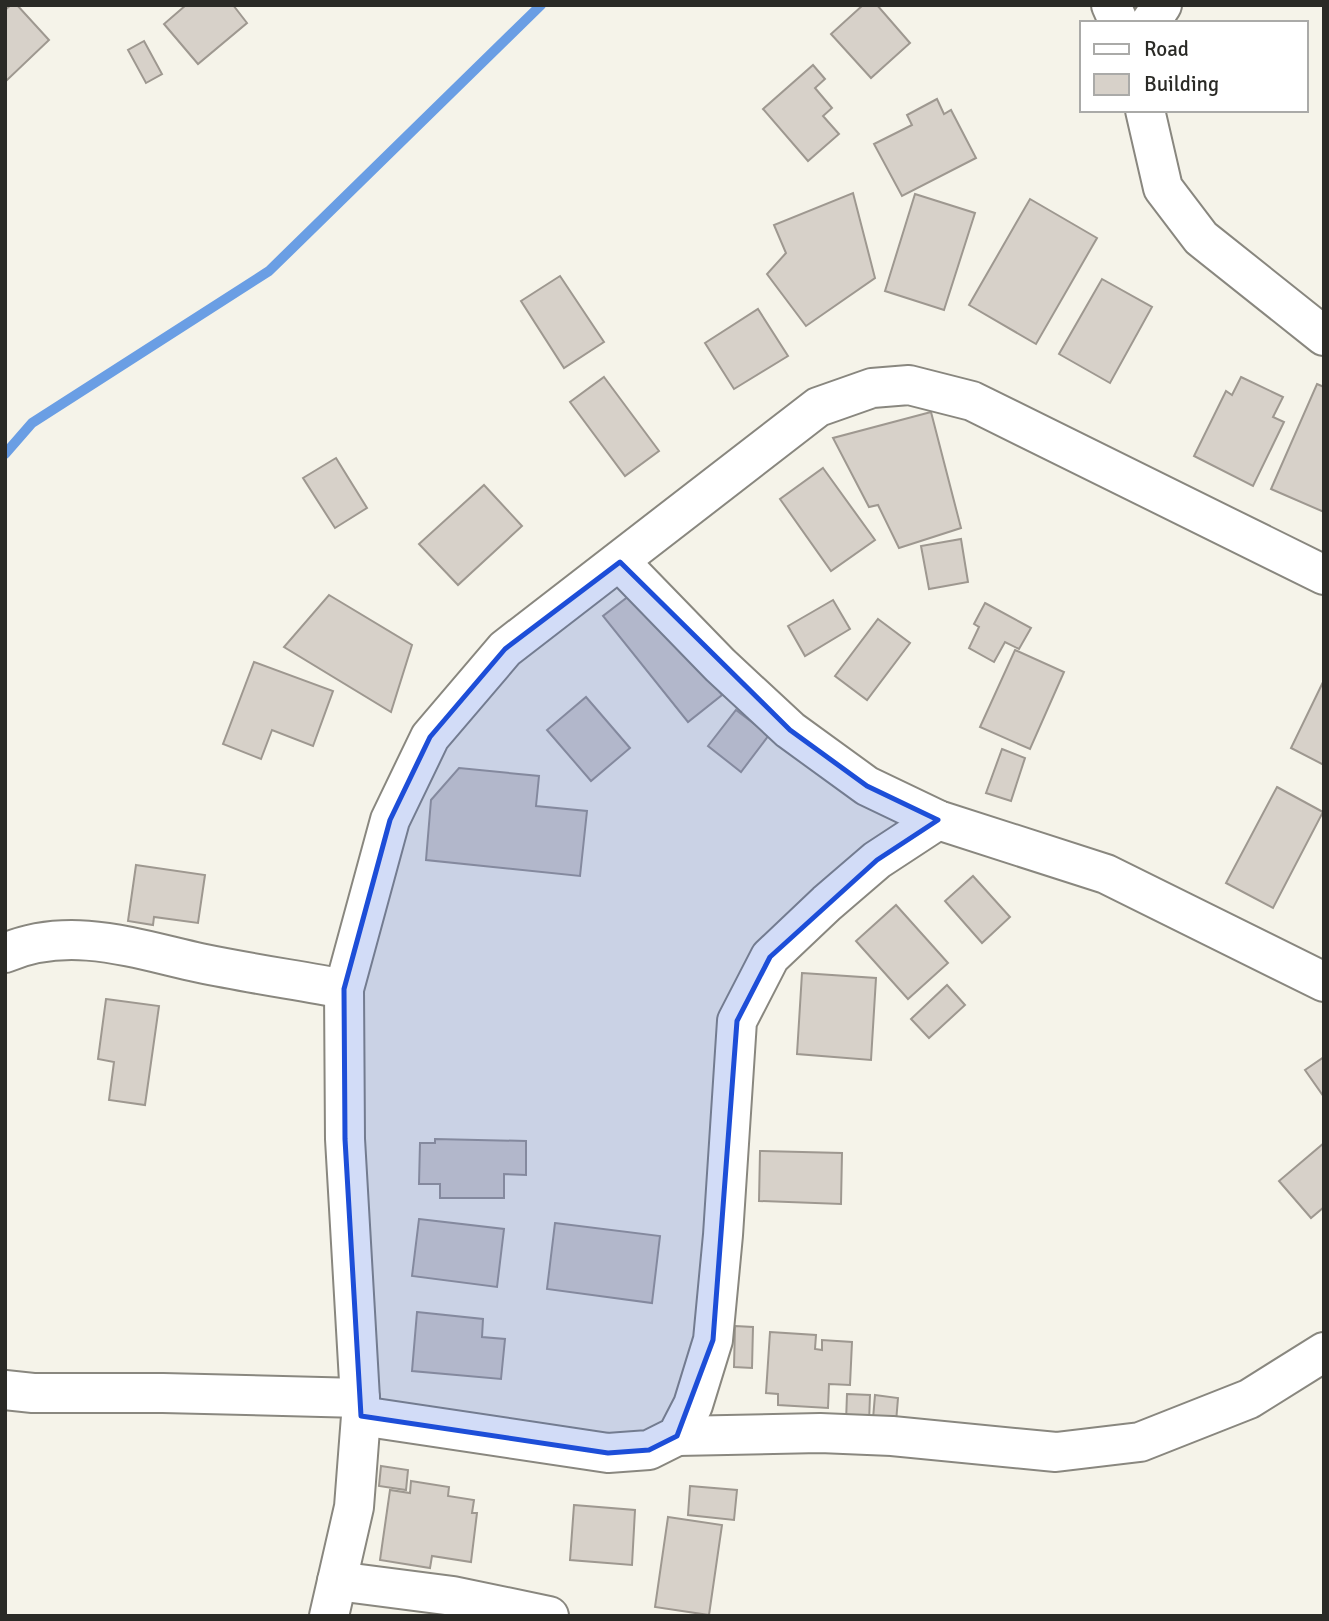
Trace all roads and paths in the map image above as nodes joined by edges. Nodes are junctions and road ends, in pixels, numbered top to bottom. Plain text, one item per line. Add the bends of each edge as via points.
1 (1111, 5) edge
2 (1162, 5) edge
3 (1118, 21) edge
4 (1151, 21) edge
5 (1145, 112) edge
6 (1324, 336) edge
7 (620, 562) junction
8 (1324, 575) edge
9 (938, 820) junction
10 (5, 953) edge
11 (1324, 982) edge
12 (344, 989) junction
13 (1324, 1352) edge
14 (5, 1390) edge
15 (361, 1407) junction
16 (677, 1436) junction
17 (333, 1598) edge
18 (549, 1616) edge

1 - 3 street
2 - 4 street
5 - 6 street via 1163,188 1201,238
7 - 8 street via 818,407 872,387 909,385 972,401
7 - 9 street via 790,730 867,786
7 - 12 street via 505,649 430,737 390,820
9 - 11 street via 1106,874
9 - 16 street via 877,860 770,957 737,1021 713,1340
10 - 12 street via 24,945 74,939 133,946
12 - 15 street via 345,1139
13 - 16 street via 1249,1399 1140,1442 1056,1452 892,1436
14 - 15 street via 163,1392
15 - 16 street via 608,1453 649,1450
15 - 17 street via 354,1507
17 - 18 street via 453,1596

